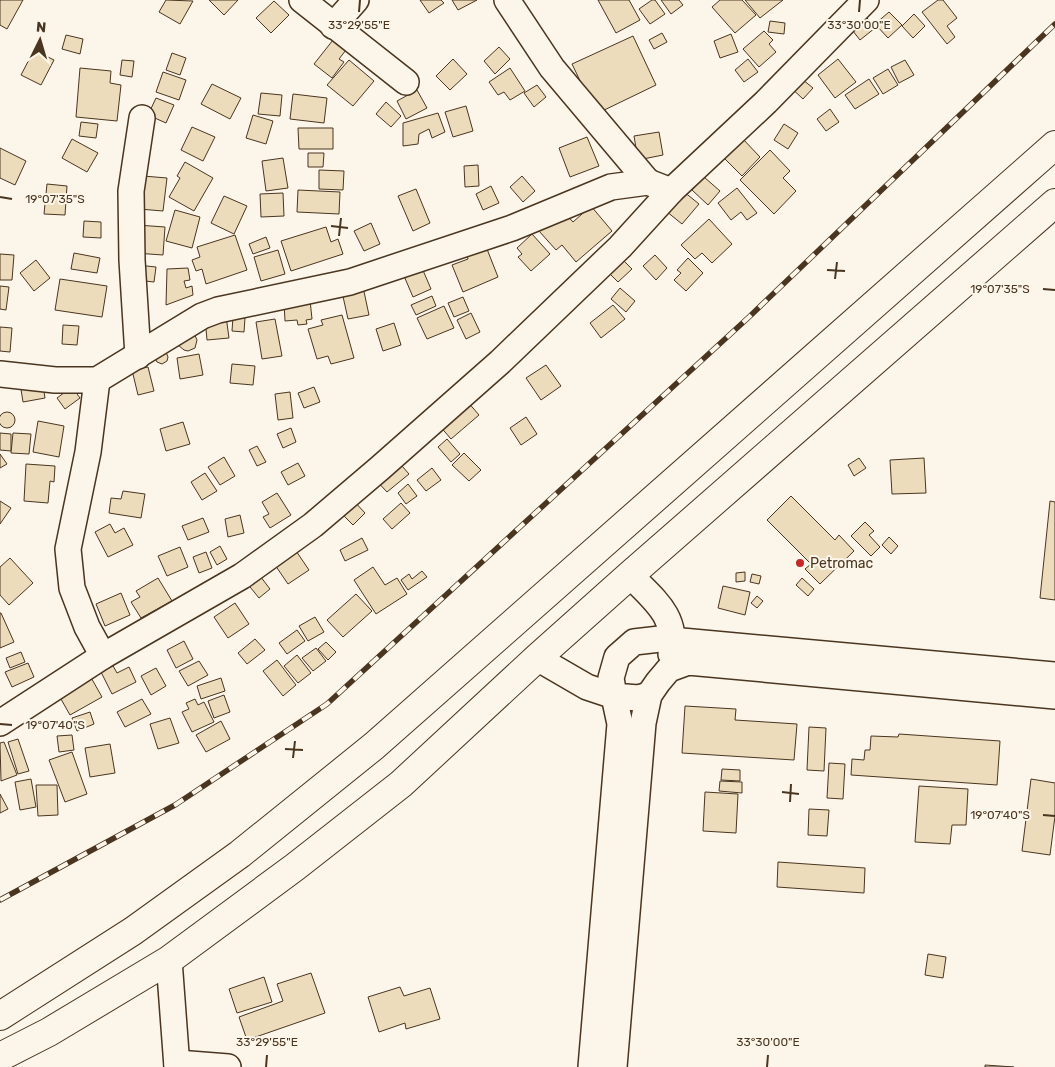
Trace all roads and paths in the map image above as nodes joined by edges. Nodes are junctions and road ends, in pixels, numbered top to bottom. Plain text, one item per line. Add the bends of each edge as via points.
1 (302, 0) edge
2 (356, 0) edge
3 (507, 0) edge
4 (855, 4) edge
5 (333, 26) junction
6 (406, 82) dead end
7 (142, 118) dead end
8 (1055, 145) edge
9 (648, 182) junction
10 (671, 191) junction
11 (1055, 203) edge
12 (138, 356) junction
13 (0, 374) edge
14 (97, 380) junction
15 (630, 575) junction
16 (674, 640) junction
17 (103, 656) junction
18 (537, 658) junction
19 (669, 669) junction
20 (1055, 675) edge
21 (649, 695) junction
22 (614, 696) junction
23 (1055, 696) edge
24 (0, 723) edge
25 (169, 960) junction
26 (0, 1016) edge
27 (0, 1057) edge
28 (177, 1065) edge
29 (228, 1067) edge
30 (590, 1067) edge
31 (614, 1067) edge

1 - 5 street
2 - 5 street
3 - 9 street via 552,68
4 - 10 street via 766,102
5 - 6 street
7 - 12 street via 131,191
8 - 26 highway via 374,746 240,854 133,931
9 - 10 street
9 - 12 street via 611,186 512,228 350,282 218,310 202,316
10 - 17 street via 620,247 500,362 313,525 242,576
11 - 15 highway
12 - 14 street
13 - 14 street via 55,380
14 - 17 street via 88,452 68,549 72,588 87,627
15 - 16 street via 660,606 672,626
15 - 18 highway
16 - 19 street
16 - 20 street
16 - 22 street via 634,642 617,656 611,678
17 - 24 street
18 - 22 street via 587,686
18 - 25 highway via 401,784 295,868
19 - 21 street
19 - 23 street via 688,662
21 - 22 street via 638,698
21 - 31 street via 643,723
22 - 30 street via 620,724
25 - 27 highway
25 - 28 street
28 - 29 street

